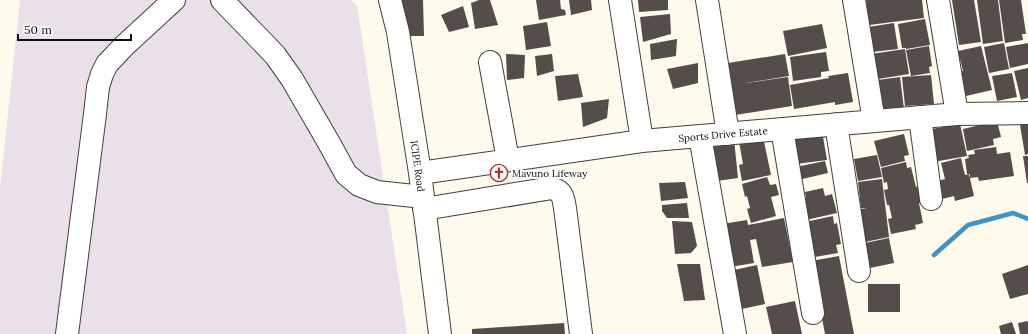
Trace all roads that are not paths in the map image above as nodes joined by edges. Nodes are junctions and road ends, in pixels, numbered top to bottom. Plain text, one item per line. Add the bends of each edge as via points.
1 (174, 0) edge
2 (222, 0) edge
3 (390, 0) edge
4 (620, 0) edge
5 (707, 0) edge
6 (854, 0) edge
7 (938, 0) edge
8 (490, 62) dead end
9 (1028, 113) edge
10 (957, 114) junction
11 (920, 117) junction
12 (874, 121) junction
13 (836, 124) junction
14 (782, 129) junction
15 (728, 134) junction
16 (700, 136) junction
17 (642, 142) junction
18 (508, 160) junction
19 (420, 173) junction
20 (931, 198) dead end
21 (424, 203) junction
22 (859, 271) dead end
23 (813, 313) dead end
24 (67, 334) edge
25 (440, 334) edge
26 (581, 334) edge
27 (735, 334) edge

1 - 24 street via 124,46 102,74 98,87
2 - 21 street via 275,54 346,174 360,185 377,192
3 - 19 street, ICIPE Road via 398,32
4 - 17 street
5 - 15 street
6 - 12 street
7 - 10 street
8 - 18 street
9 - 10 street, Sports Drive Estate
10 - 11 street, Sports Drive Estate
11 - 12 street, Sports Drive Estate
11 - 20 street
12 - 13 street, Sports Drive Estate
13 - 14 street, Sports Drive Estate
13 - 22 street
14 - 15 street, Sports Drive Estate
14 - 23 street
15 - 16 street, Sports Drive Estate
16 - 17 street, Sports Drive Estate
16 - 27 street
17 - 18 street, Sports Drive Estate
18 - 19 street, Sports Drive Estate
19 - 21 street, ICIPE Road
21 - 25 street, ICIPE Road
21 - 26 street via 552,188 558,190 563,197 565,208

